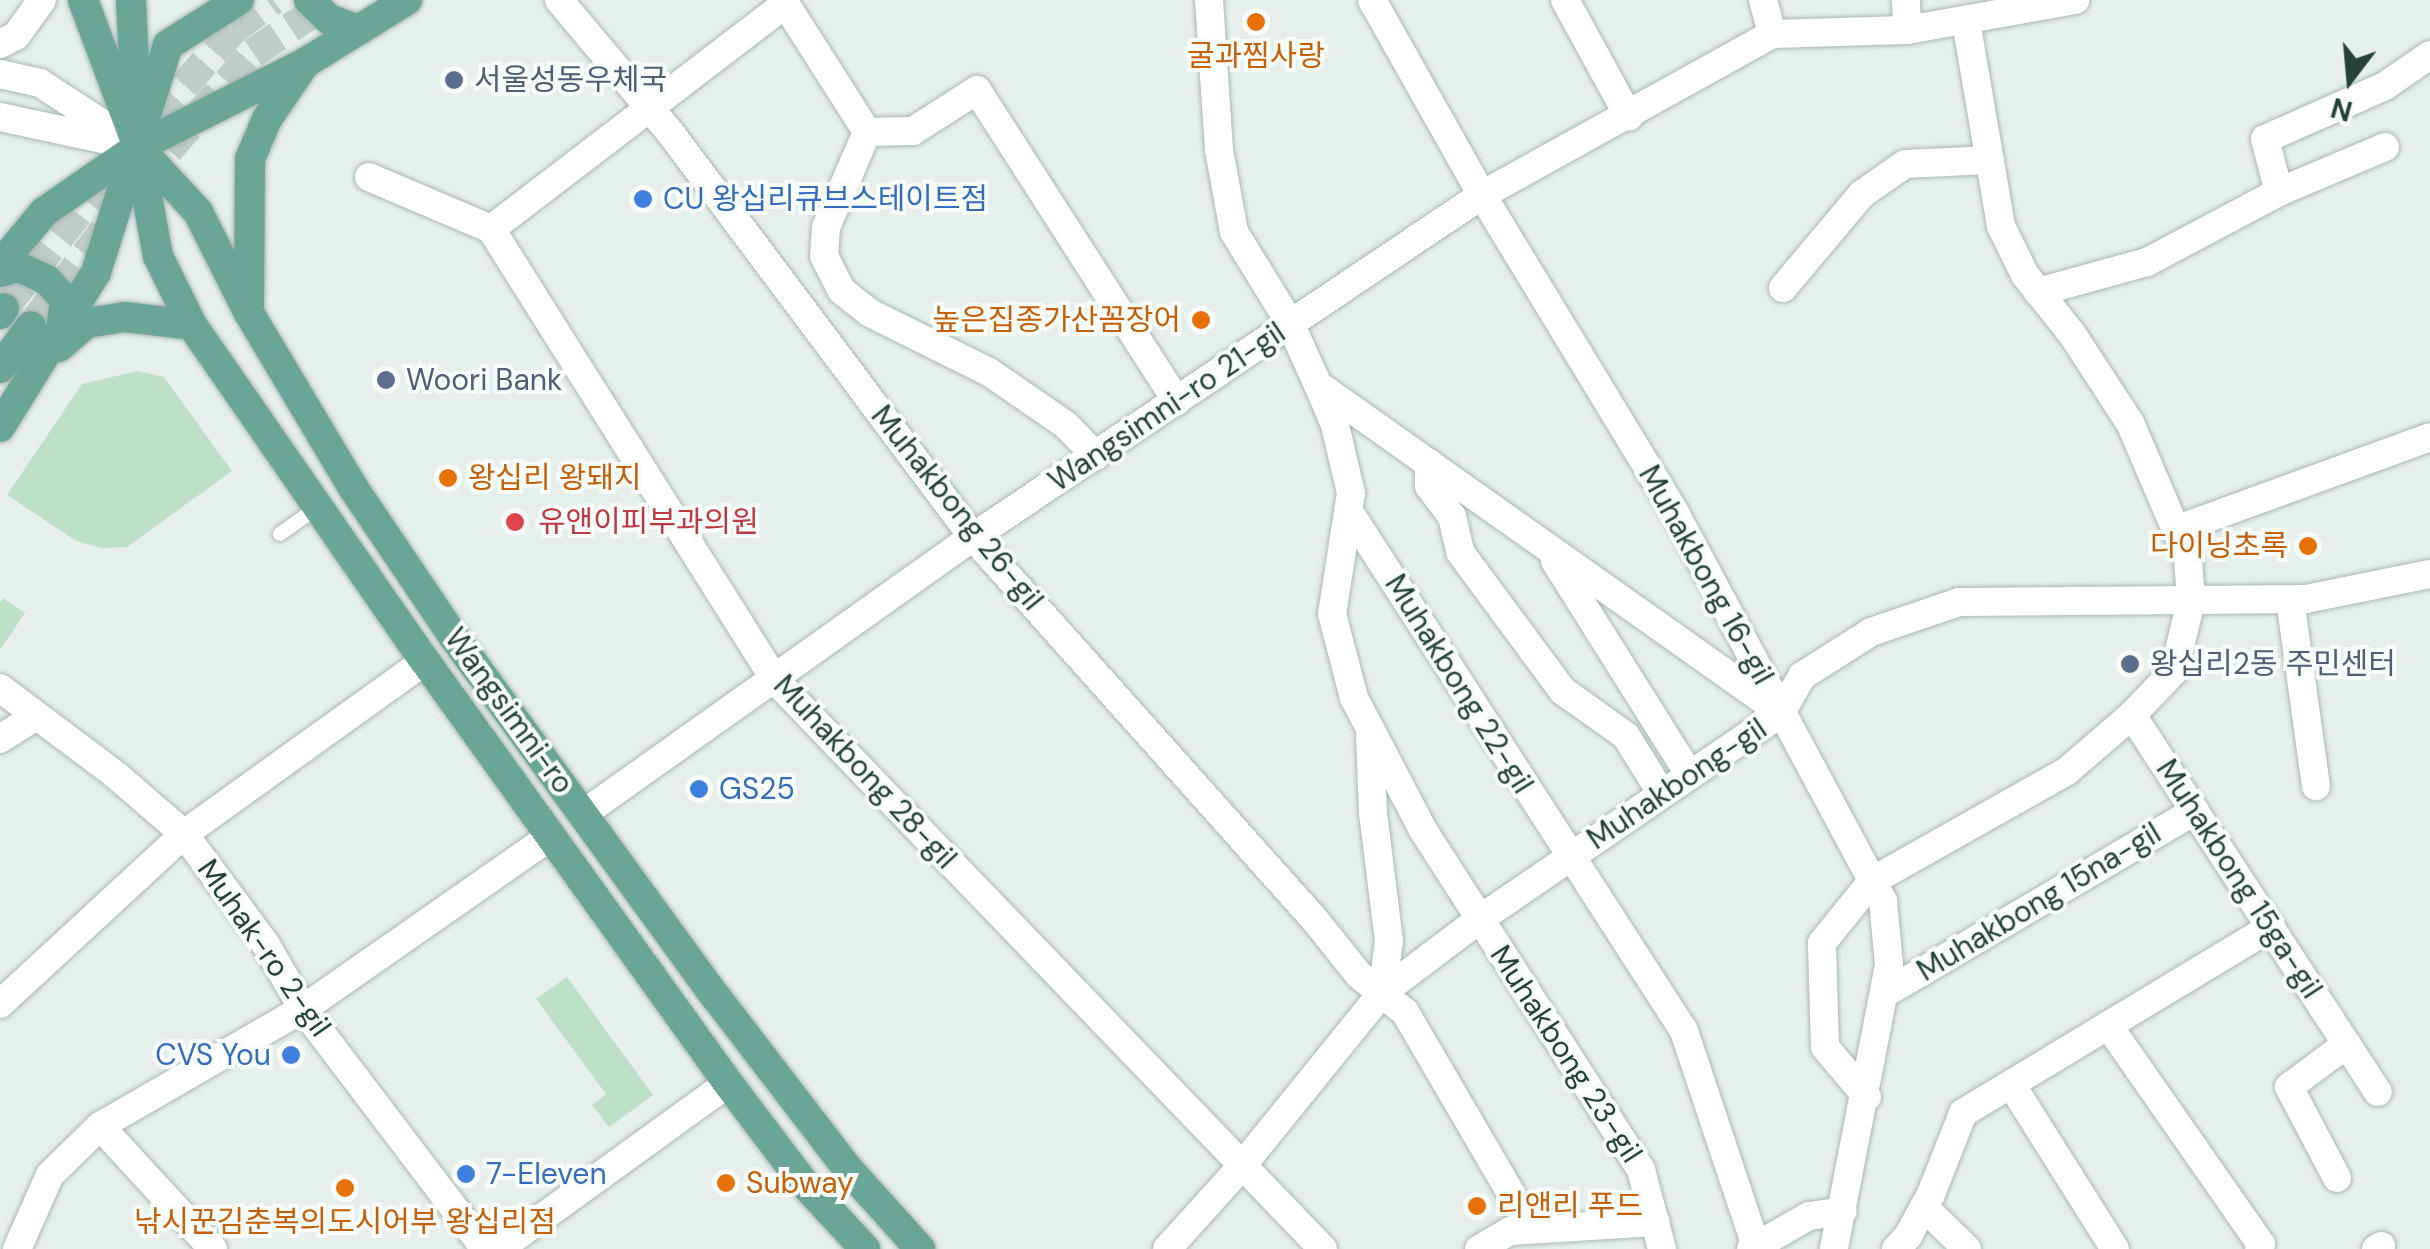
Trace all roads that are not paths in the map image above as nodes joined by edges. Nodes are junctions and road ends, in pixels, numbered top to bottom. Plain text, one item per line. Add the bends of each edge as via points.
1 (42, 0) edge
2 (83, 0) edge
3 (131, 0) edge
4 (240, 0) edge
5 (309, 0) edge
6 (408, 0) edge
7 (559, 0) edge
8 (1208, 0) edge
9 (1372, 0) edge
10 (1565, 0) edge
11 (1762, 0) edge
12 (1777, 0) edge
13 (1906, 0) edge
14 (2075, 0) edge
15 (784, 2) edge
16 (2044, 3) edge
17 (1966, 22) junction
18 (358, 30) junction
19 (1907, 30) junction
20 (1772, 34) junction
21 (0, 44) edge
22 (2430, 55) edge
23 (305, 63) junction
24 (0, 74) edge
25 (648, 109) junction
26 (0, 117) edge
27 (1629, 117) junction
28 (867, 132) junction
29 (138, 147) junction
30 (2385, 147) dead end
31 (1990, 160) junction
32 (368, 177) dead end
33 (2279, 192) junction
34 (1482, 195) junction
35 (0, 221) edge
36 (491, 229) junction
37 (0, 254) edge
38 (0, 269) edge
39 (1783, 288) dead end
40 (2038, 292) junction
41 (248, 314) junction
42 (1290, 324) junction
43 (192, 326) junction
44 (46, 327) junction
45 (41, 362) junction
46 (0, 368) edge
47 (1318, 385) junction
48 (1177, 401) junction
49 (0, 427) edge
50 (2430, 437) edge
51 (1096, 456) junction
52 (1428, 463) junction
53 (318, 507) junction
54 (1348, 510) junction
55 (2175, 530) junction
56 (280, 534) dead end
57 (973, 537) junction
58 (1546, 547) junction
59 (2430, 574) edge
60 (2290, 599) junction
61 (2190, 601) junction
62 (425, 662) junction
63 (775, 680) junction
64 (0, 688) edge
65 (1781, 713) junction
66 (2132, 715) junction
67 (36, 716) junction
68 (1370, 728) junction
69 (0, 739) edge
70 (1690, 776) junction
71 (2316, 786) dead end
72 (1662, 794) junction
73 (2194, 811) junction
74 (583, 814) junction
75 (184, 834) junction
76 (550, 837) junction
77 (1571, 858) junction
78 (1872, 881) junction
79 (1480, 920) junction
80 (2270, 927) junction
81 (1382, 992) junction
82 (1884, 994) junction
83 (0, 1004) edge
84 (304, 1009) junction
85 (2108, 1025) junction
86 (2347, 1044) junction
87 (728, 1083) junction
88 (2011, 1084) junction
89 (2378, 1092) dead end
90 (1868, 1096) junction
91 (100, 1126) junction
92 (1242, 1167) junction
93 (2337, 1178) dead end
94 (1924, 1207) junction
95 (1843, 1211) junction
96 (1532, 1228) junction
97 (1659, 1235) edge
98 (207, 1246) edge
99 (1755, 1248) edge
100 (17, 1249) edge
101 (485, 1249) edge
102 (500, 1249) edge
103 (865, 1249) edge
104 (920, 1249) edge
105 (1167, 1249) edge
106 (1323, 1249) edge
107 (1479, 1249) edge
108 (1834, 1249) edge
109 (1896, 1249) edge
110 (1968, 1249) edge
111 (2115, 1249) edge
112 (2259, 1249) edge

1 - 21 street via 16,36
2 - 29 main road, Wangsimni-ro
3 - 29 main road, Wangsimni-ro
4 - 29 main road via 168,45
5 - 18 main road via 330,19
6 - 18 main road
7 - 25 street, Muhakbong 26-gil
8 - 42 street via 1219,150 1234,232
9 - 34 street, Muhakbong 16-gil
10 - 27 street
11 - 20 street
12 - 20 street
13 - 19 street
14 - 16 street, Wangsimni-ro 21-gil
15 - 25 street
15 - 28 street
16 - 17 street, Wangsimni-ro 21-gil
17 - 19 street, Wangsimni-ro 21-gil
17 - 31 street
18 - 23 main road
19 - 20 street, Wangsimni-ro 21-gil
20 - 27 street, Wangsimni-ro 21-gil
22 - 33 street via 2385,86 2265,139
23 - 29 main road
23 - 41 main road via 266,119 250,159
24 - 29 street via 40,84
25 - 36 street
25 - 57 street, Muhakbong 26-gil
26 - 29 street
27 - 34 street, Wangsimni-ro 21-gil
28 - 48 street via 913,130 978,90
28 - 51 street via 826,227 824,256 842,291 870,313 988,372 1066,425
29 - 38 main road via 44,212
29 - 41 main road, Wangsimni-ro via 198,212
29 - 43 main road, Wangsimni-ro via 158,256
29 - 44 main road via 96,272
30 - 33 street
31 - 39 street via 1905,164 1862,194
31 - 40 street via 2001,226
32 - 36 street
33 - 40 street via 2147,262
34 - 42 street, Wangsimni-ro 21-gil
34 - 65 street, Muhakbong 16-gil via 1675,513
35 - 37 main road
36 - 63 street, Muhakbong 28-gil
38 - 44 main road via 19,266 48,280 65,300
40 - 55 street via 2130,423
41 - 74 main road, Wangsimni-ro via 366,505
42 - 47 street
42 - 48 street, Wangsimni-ro 21-gil
43 - 45 main road via 125,317 87,323
43 - 53 main road, Wangsimni-ro
44 - 45 main road
44 - 46 main road
45 - 49 main road
47 - 52 street, Muhakbong 16-gil
47 - 54 street via 1335,425 1351,494
48 - 51 street, Wangsimni-ro 21-gil
50 - 55 street
51 - 57 street, Wangsimni-ro 21-gil
52 - 58 street, Muhakbong 16-gil
52 - 72 street via 1429,486 1452,516 1460,552 1563,691 1626,736
53 - 56 lane
53 - 62 main road, Wangsimni-ro
54 - 68 street, Muhakbong 23-gil via 1332,614 1354,698
54 - 77 street, Muhakbong 22-gil
55 - 61 street via 2188,558
57 - 63 street, Wangsimni-ro 21-gil
57 - 81 street, Muhakbong 26-gil via 1359,975
58 - 65 street, Muhakbong 16-gil
58 - 70 street
59 - 60 street, Muhakbong-gil
60 - 61 street, Muhakbong-gil
60 - 71 street
61 - 65 street, Muhakbong-gil via 1959,602 1871,632 1802,676
61 - 66 street via 2174,671
62 - 75 street
62 - 76 main road, Wangsimni-ro
63 - 74 street, Wangsimni-ro 21-gil
63 - 92 street, Muhakbong 28-gil
64 - 67 street, Muhak-ro 2-gil
65 - 70 street, Muhakbong-gil
65 - 78 street
66 - 73 street, Muhakbong 15ga-gil
66 - 78 street via 2066,771
67 - 69 street
67 - 75 street, Muhak-ro 2-gil via 72,731
68 - 79 street, Muhakbong 23-gil
68 - 81 street via 1388,942
70 - 72 street, Muhakbong-gil
72 - 77 street, Muhakbong-gil
73 - 80 street, Muhakbong 15ga-gil
73 - 82 street, Muhakbong 15na-gil
74 - 104 main road, Wangsimni-ro via 848,1169
75 - 83 street
75 - 84 street, Muhak-ro 2-gil via 266,944
76 - 84 street
76 - 87 main road, Wangsimni-ro
77 - 79 street, Muhakbong-gil
77 - 99 street, Muhakbong 22-gil via 1684,1030
78 - 82 street via 1883,901 1889,965
78 - 90 street via 1822,943 1825,1046
79 - 81 street, Muhakbong-gil
79 - 97 street, Muhakbong 23-gil via 1642,1170
80 - 85 street
80 - 86 street, Muhakbong 15ga-gil
81 - 92 street, Muhakbong-gil
81 - 96 street, Muhakbong 26-gil via 1429,1048
82 - 90 street
84 - 91 street
84 - 101 street, Muhak-ro 2-gil
85 - 88 street
85 - 112 street
86 - 89 street, Muhakbong 15ga-gil
86 - 93 street via 2288,1086
87 - 102 street
87 - 103 main road, Wangsimni-ro via 802,1181
88 - 94 street via 1963,1113
88 - 111 street
90 - 95 street
91 - 98 street
91 - 100 street via 50,1176
92 - 105 street, Muhakbong-gil
92 - 106 street, Muhakbong 28-gil
94 - 109 street
94 - 110 street
95 - 99 street via 1810,1216
95 - 108 street
96 - 97 street
96 - 107 street via 1510,1231

